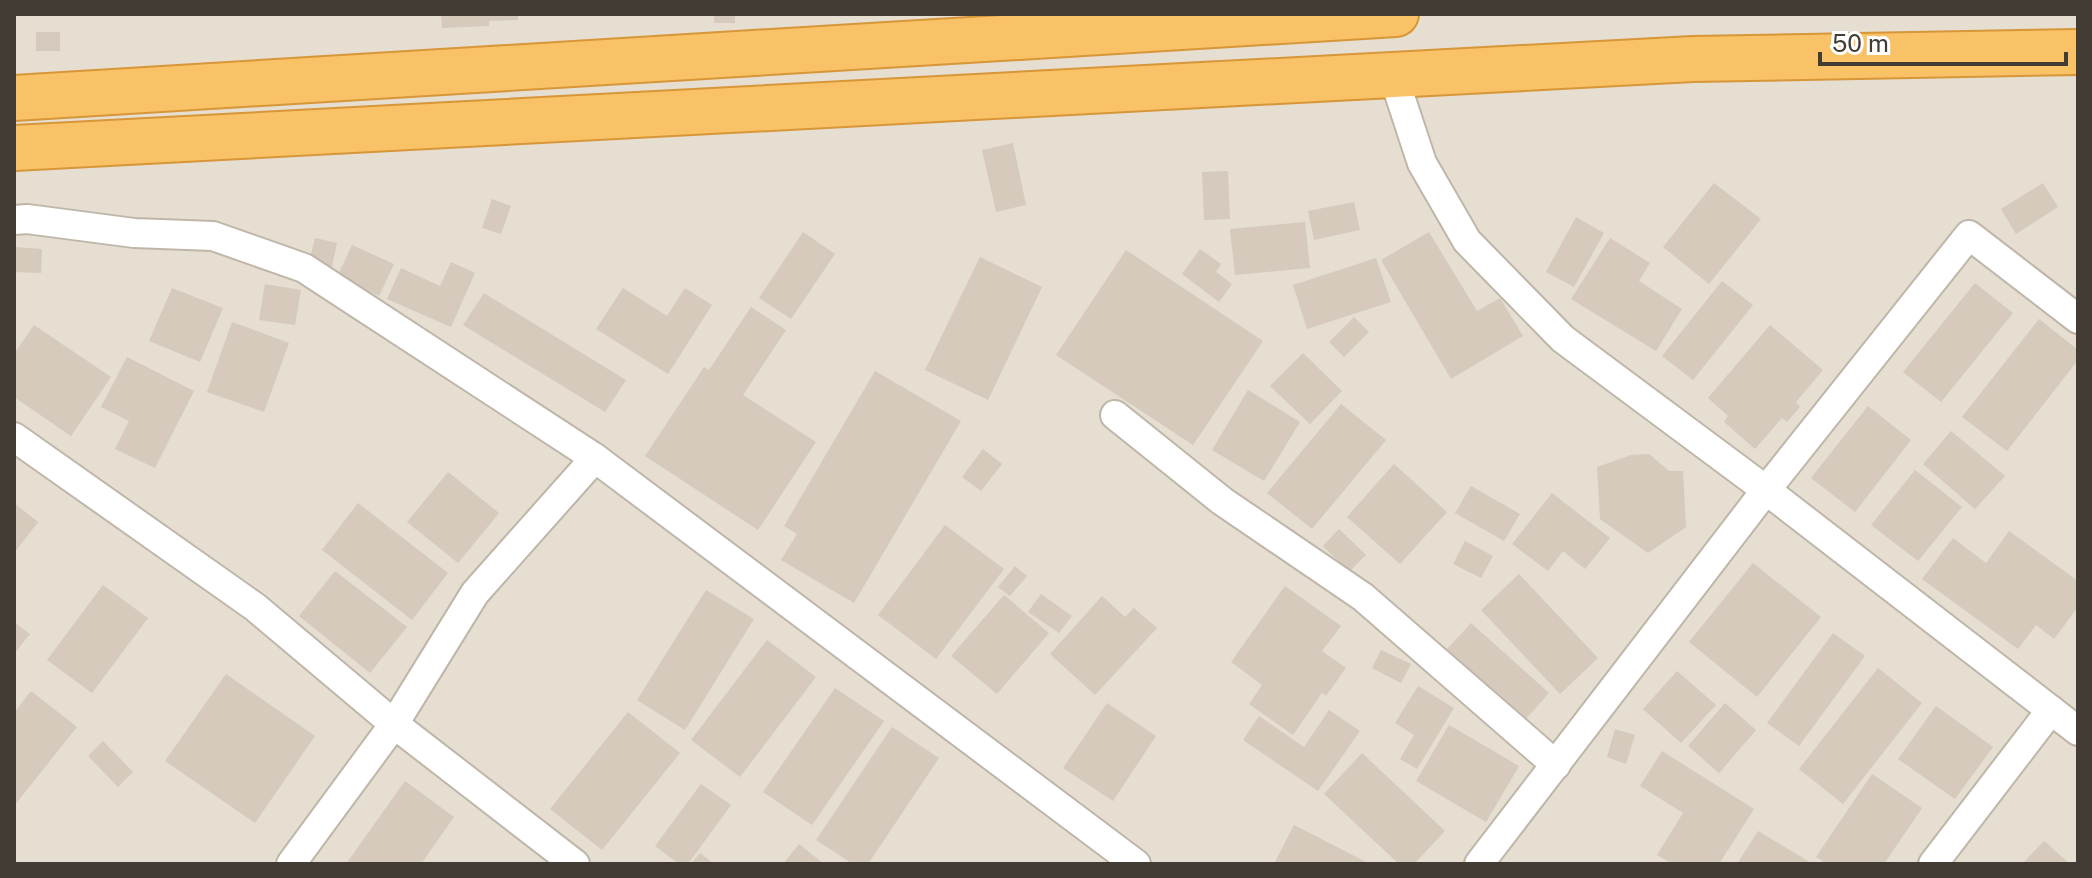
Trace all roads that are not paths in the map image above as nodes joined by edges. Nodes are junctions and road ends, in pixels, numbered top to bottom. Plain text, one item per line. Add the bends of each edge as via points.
1 (1396, 14) edge
2 (2078, 52) edge
3 (1393, 75) junction
4 (14, 98) edge
5 (14, 148) edge
6 (14, 220) edge
7 (2078, 319) edge
8 (1115, 415) dead end
9 (14, 437) edge
10 (595, 458) junction
11 (1766, 490) junction
12 (2051, 710) junction
13 (394, 724) junction
14 (2078, 731) edge
15 (1556, 765) junction
16 (291, 864) edge
17 (575, 864) edge
18 (1136, 864) edge
19 (1479, 864) edge
20 (1933, 864) edge

1 - 4 highway
2 - 3 highway via 1693,59
3 - 5 highway
3 - 11 street via 1422,163 1467,241 1563,339
6 - 10 street via 213,236 304,268
7 - 11 street via 1969,235
8 - 15 street via 1222,501 1363,597
9 - 13 street via 255,607
10 - 13 street via 475,593
10 - 18 street
11 - 12 street
11 - 15 street
12 - 14 street
12 - 20 street
13 - 16 street
13 - 17 street
15 - 19 street

